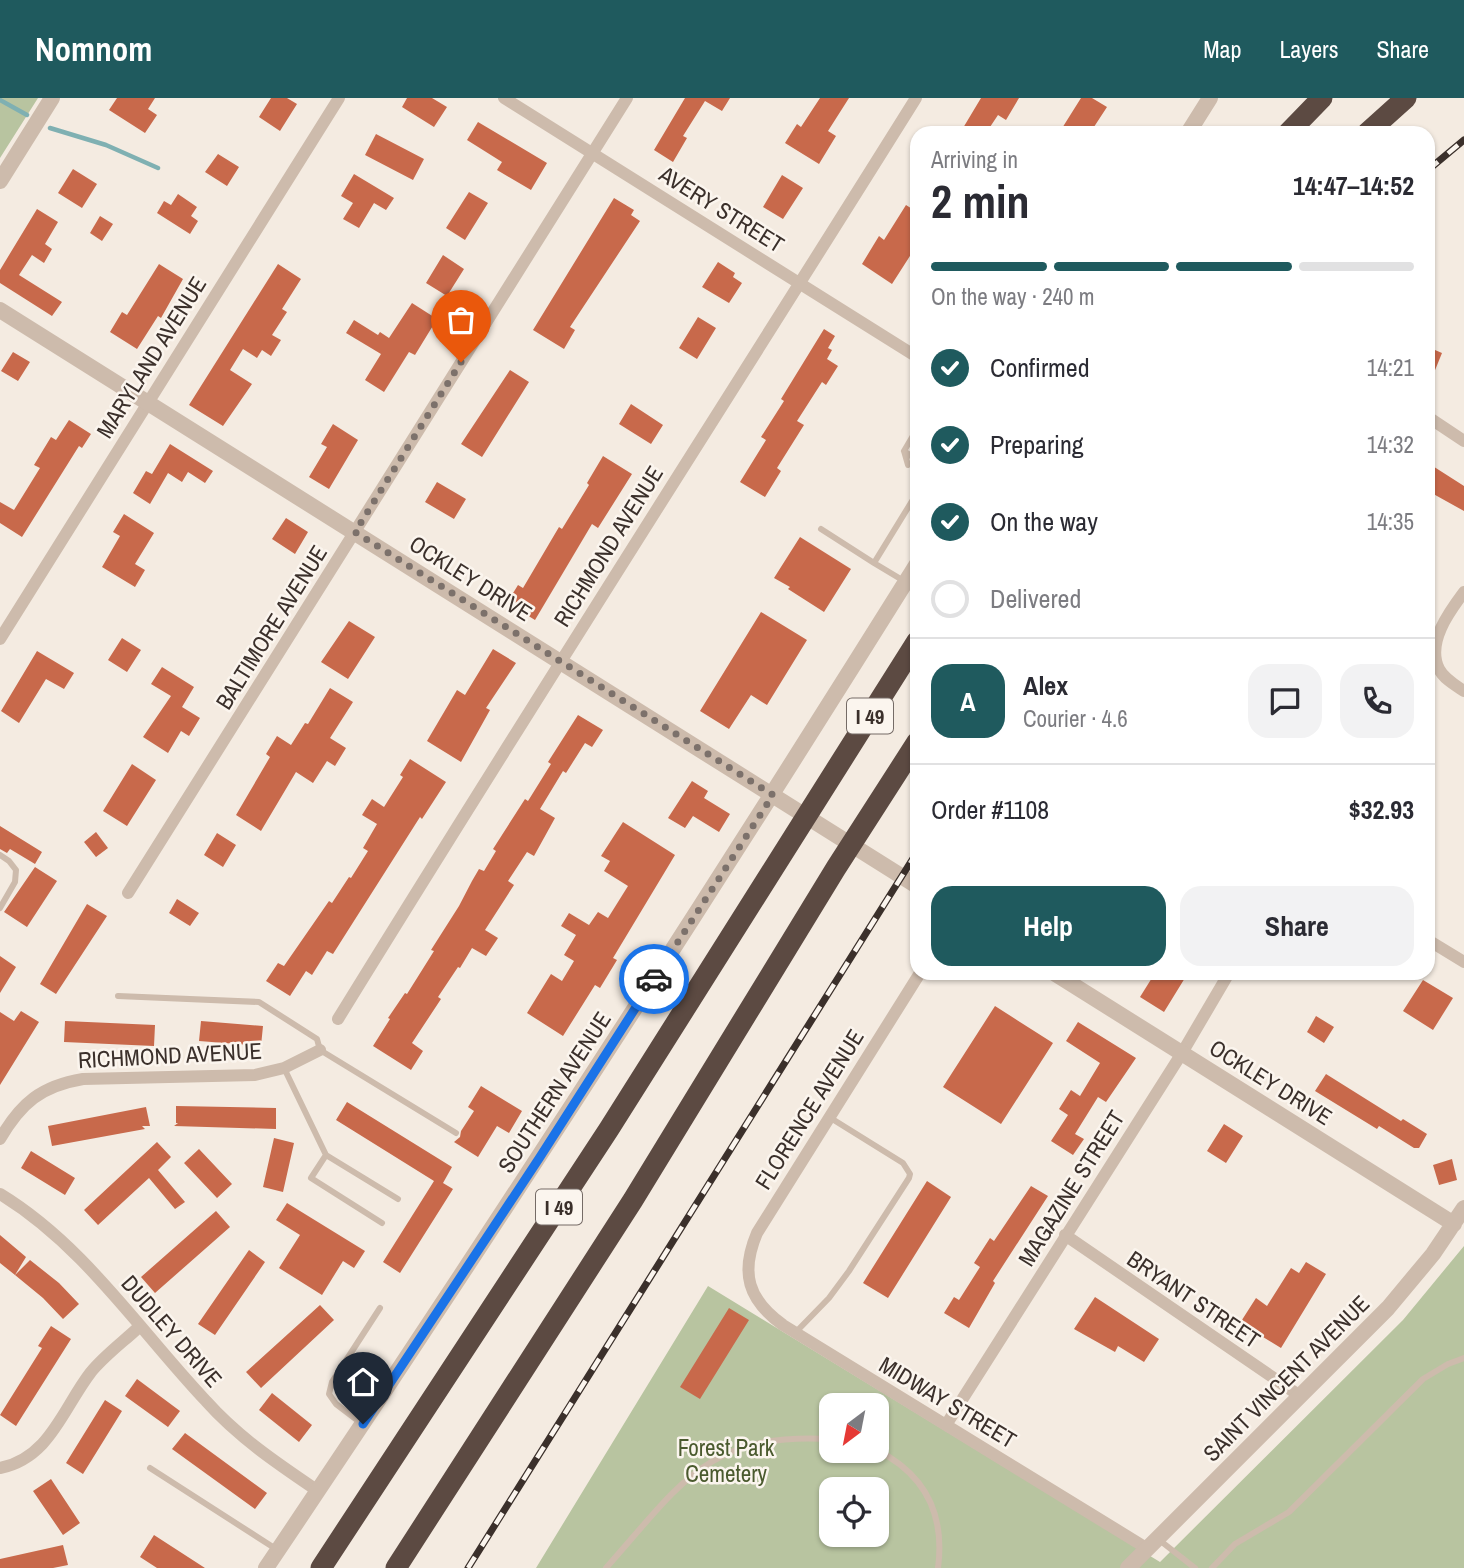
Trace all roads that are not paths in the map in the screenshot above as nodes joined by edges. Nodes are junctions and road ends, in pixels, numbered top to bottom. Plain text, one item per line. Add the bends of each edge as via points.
1 (52, 98) edge
2 (339, 98) edge
3 (504, 98) edge
4 (628, 98) edge
5 (916, 98) edge
6 (1210, 98) edge
7 (1322, 98) edge
8 (1406, 98) edge
9 (1192, 126) edge
10 (1295, 126) edge
11 (1375, 126) edge
12 (593, 153) junction
13 (0, 181) edge
14 (801, 284) junction
15 (0, 310) edge
16 (910, 353) edge
17 (148, 402) junction
18 (1435, 421) edge
19 (1464, 440) edge
20 (910, 441) edge
21 (904, 451) junction
22 (910, 455) edge
23 (908, 465) dead end
24 (910, 505) edge
25 (821, 529) dead end
26 (355, 532) junction
27 (874, 563) junction
28 (910, 575) edge
29 (906, 582) junction
30 (1464, 592) edge
31 (0, 639) edge
32 (910, 652) edge
33 (560, 661) junction
34 (1464, 691) edge
35 (910, 753) edge
36 (773, 795) junction
37 (0, 855) edge
38 (910, 882) edge
39 (128, 893) dead end
40 (0, 908) edge
41 (1435, 944) edge
42 (1464, 962) edge
43 (916, 980) edge
44 (1066, 980) edge
45 (1225, 980) edge
46 (118, 996) dead end
47 (338, 1019) dead end
48 (320, 1050) junction
49 (1182, 1053) junction
50 (284, 1068) junction
51 (829, 1117) junction
52 (456, 1133) dead end
53 (0, 1139) edge
54 (326, 1155) junction
55 (0, 1194) edge
56 (398, 1199) dead end
57 (1464, 1208) edge
58 (382, 1223) dead end
59 (1459, 1227) edge
60 (1065, 1235) junction
61 (748, 1272) joint
62 (380, 1308) dead end
63 (139, 1327) junction
64 (795, 1333) junction
65 (1464, 1358) edge
66 (1300, 1396) junction
67 (363, 1424) junction
68 (946, 1425) junction
69 (819, 1439) edge
70 (889, 1457) edge
71 (0, 1468) edge
72 (150, 1468) dead end
73 (318, 1491) junction
74 (1153, 1544) junction
75 (278, 1550) junction
76 (266, 1568) edge
77 (321, 1568) edge
78 (396, 1568) edge
79 (606, 1568) edge
80 (938, 1568) edge
81 (1128, 1568) edge
82 (1195, 1568) edge
83 (1212, 1568) edge

1 - 13 street
2 - 17 street, MARYLAND AVENUE
3 - 12 street, AVERY STREET
4 - 12 street, BALTIMORE AVENUE
5 - 14 street, RICHMOND AVENUE
6 - 9 street
7 - 10 highway
8 - 11 highway
12 - 14 street, AVERY STREET
12 - 26 street, BALTIMORE AVENUE
14 - 16 street, AVERY STREET
14 - 33 street, RICHMOND AVENUE
15 - 17 street, OCKLEY DRIVE
17 - 26 street, OCKLEY DRIVE
17 - 31 street, MARYLAND AVENUE
18 - 19 street
20 - 21 lane
21 - 22 lane
21 - 23 lane
24 - 27 lane
25 - 27 lane
26 - 33 street, OCKLEY DRIVE
26 - 39 street, BALTIMORE AVENUE
27 - 29 lane
28 - 29 street, SOUTHERN AVENUE
29 - 36 street, SOUTHERN AVENUE
30 - 34 street via 1436,643 1439,669
32 - 77 highway, I 49 via 585,1167
33 - 36 street, OCKLEY DRIVE
33 - 47 street, RICHMOND AVENUE
35 - 78 highway, I 49 via 626,1212
36 - 38 street, OCKLEY DRIVE
36 - 67 street, SOUTHERN AVENUE
37 - 40 lane via 16,870 15,882
41 - 42 street
43 - 51 street, FLORENCE AVENUE
44 - 49 street, OCKLEY DRIVE
45 - 49 street, MAGAZINE STREET
46 - 48 lane via 259,1002 317,1039
48 - 50 street, RICHMOND AVENUE
48 - 52 lane
49 - 59 street, OCKLEY DRIVE
49 - 60 street, MAGAZINE STREET
50 - 53 street, RICHMOND AVENUE via 255,1075 65,1082 26,1103
50 - 54 lane
51 - 61 street, FLORENCE AVENUE via 757,1233
51 - 64 lane via 903,1163 909,1178 849,1271
54 - 56 lane
54 - 58 lane via 311,1178
55 - 63 street, DUDLEY DRIVE via 69,1246
57 - 59 street, SAINT VINCENT AVENUE
59 - 66 street, SAINT VINCENT AVENUE
60 - 66 street, BRYANT STREET
60 - 68 street, MAGAZINE STREET
61 - 64 street, MIDWAY STREET via 758,1303
62 - 67 lane via 332,1382 329,1394 335,1404
63 - 71 street via 94,1369 42,1446 23,1461
63 - 73 street, DUDLEY DRIVE via 232,1427
64 - 68 street, MIDWAY STREET
65 - 83 lane via 1423,1379 1289,1512 1235,1544
66 - 74 street, SAINT VINCENT AVENUE
67 - 73 street, SOUTHERN AVENUE
68 - 74 street, MIDWAY STREET
69 - 79 lane via 761,1442 709,1462 679,1486
70 - 80 lane via 909,1472 933,1506 939,1527
72 - 75 lane
73 - 75 street, SOUTHERN AVENUE
74 - 81 street, SAINT VINCENT AVENUE
74 - 82 lane
75 - 76 street, SOUTHERN AVENUE

